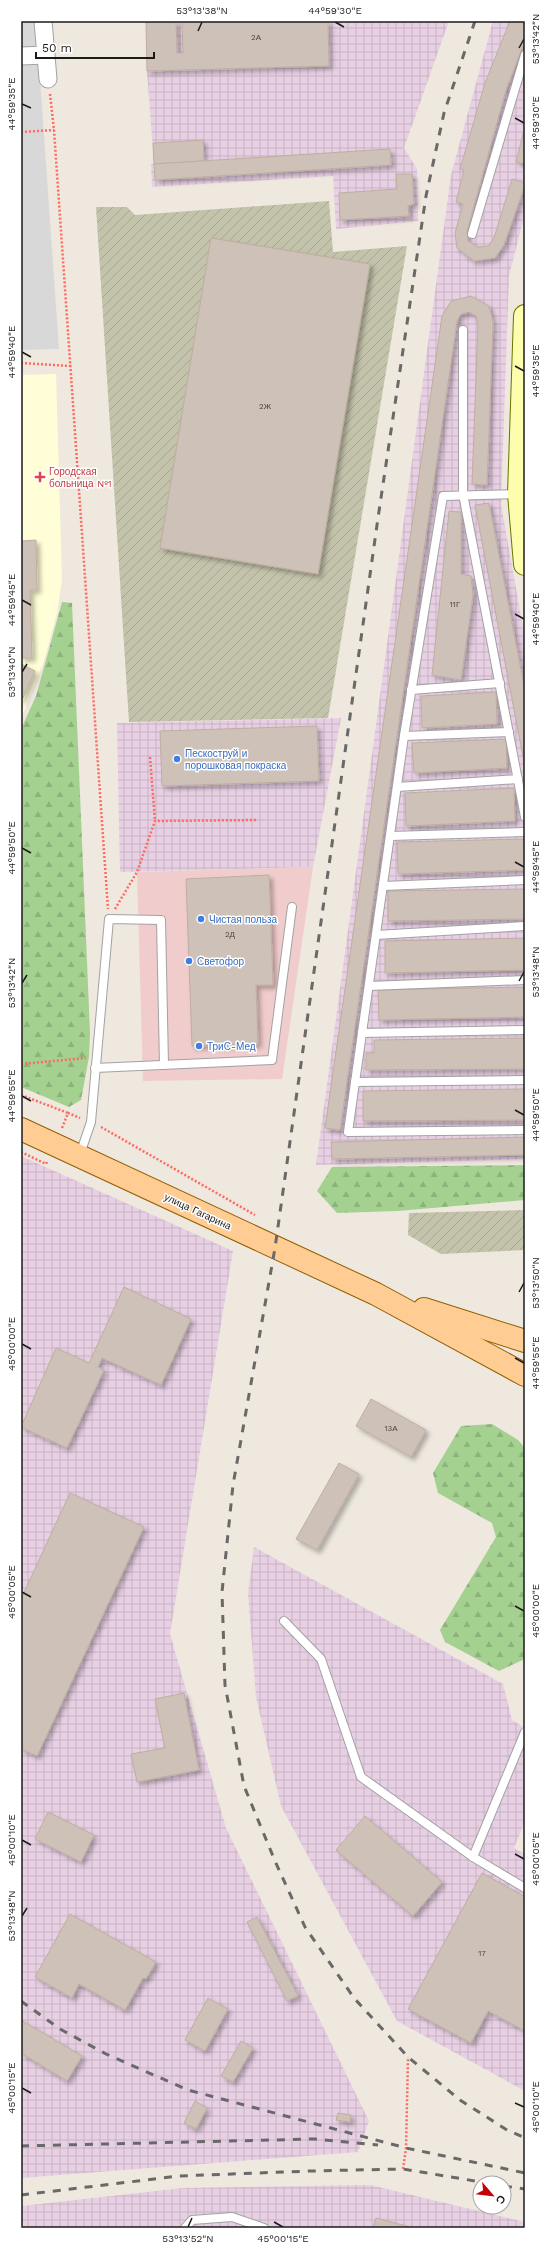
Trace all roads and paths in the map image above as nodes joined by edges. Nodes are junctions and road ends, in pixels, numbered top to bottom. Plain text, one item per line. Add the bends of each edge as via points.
1 (44, 21) edge
2 (46, 54) junction
3 (525, 55) edge
4 (21, 56) edge
5 (48, 80) joint
6 (54, 130) junction
7 (21, 132) edge
8 (472, 234) dead end
9 (525, 316) edge
10 (462, 330) dead end
11 (21, 363) edge
12 (71, 366) junction
13 (463, 494) junction
14 (519, 494) junction
15 (525, 563) edge
16 (500, 683) junction
17 (411, 690) junction
18 (509, 732) junction
19 (404, 736) junction
20 (150, 757) dead end
21 (518, 779) junction
22 (397, 787) junction
23 (525, 817) edge
24 (258, 820) dead end
25 (155, 821) junction
26 (525, 832) edge
27 (390, 836) junction
28 (525, 880) edge
29 (383, 886) junction
30 (292, 907) dead end
31 (109, 920) junction
32 (525, 926) edge
33 (376, 935) junction
34 (525, 980) edge
35 (369, 986) junction
36 (525, 1030) edge
37 (362, 1033) junction
38 (97, 1057) junction
39 (21, 1064) edge
40 (164, 1065) junction
41 (96, 1068) junction
42 (525, 1080) edge
43 (356, 1082) junction
44 (21, 1095) edge
45 (68, 1113) dead end
46 (21, 1129) edge
47 (525, 1130) edge
48 (80, 1155) junction
49 (376, 1294) junction
50 (525, 1341) edge
51 (525, 1375) edge
52 (284, 1621) dead end
53 (525, 1732) edge
54 (473, 1856) junction
55 (525, 1888) edge
56 (408, 2057) dead end
57 (403, 2169) dead end
58 (184, 2228) edge
59 (264, 2228) edge

1 - 2 street
2 - 4 street
2 - 5 street
3 - 8 lane
5 - 6 path
6 - 7 path
6 - 12 path
9 - 14 main road
10 - 13 lane
11 - 12 path
12 - 31 path
13 - 14 lane
13 - 16 lane
13 - 17 lane via 443,496
14 - 15 main road
16 - 17 lane
16 - 18 lane
17 - 19 lane
18 - 19 lane
18 - 21 lane
19 - 22 lane
20 - 25 path
21 - 22 lane
21 - 23 lane
22 - 27 lane
24 - 25 path
25 - 31 path via 137,872
26 - 27 lane
27 - 29 lane
28 - 29 lane
29 - 33 lane
30 - 40 lane via 272,1060
31 - 38 lane
31 - 40 lane via 162,920
32 - 33 lane
33 - 35 lane
34 - 35 lane
35 - 37 lane
36 - 37 lane
37 - 43 lane
38 - 39 path
38 - 41 lane
40 - 41 lane
41 - 48 lane via 91,1122
42 - 43 lane
43 - 47 lane via 348,1132
44 - 45 path
46 - 48 main road, улица Гагарина
48 - 49 main road, улица Гагарина
49 - 50 main road
49 - 51 main road
52 - 54 lane via 321,1658 361,1777
53 - 54 lane
54 - 55 lane
56 - 57 path via 406,2148
58 - 59 lane via 192,2220 232,2217

